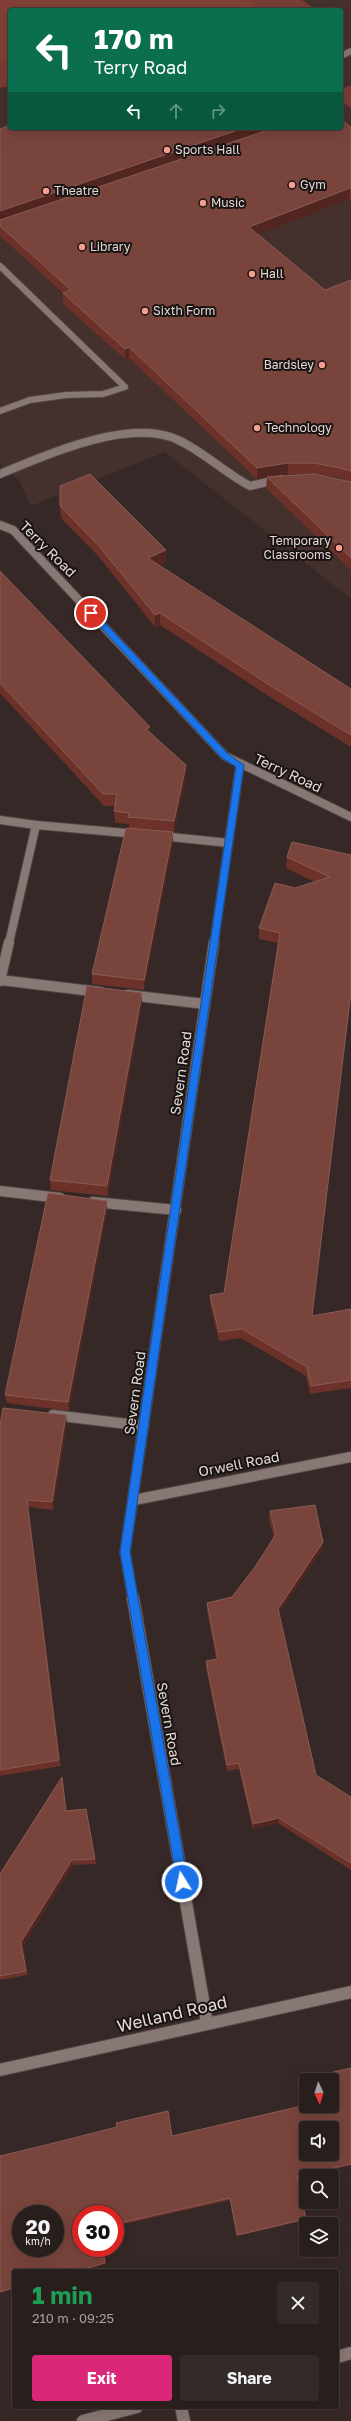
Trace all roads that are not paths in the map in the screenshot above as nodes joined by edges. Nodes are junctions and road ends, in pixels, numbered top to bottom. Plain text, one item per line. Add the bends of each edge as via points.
1 (0, 266) edge
2 (0, 411) edge
3 (0, 474) edge
4 (292, 478) edge
5 (0, 525) edge
6 (240, 765) junction
7 (351, 817) edge
8 (0, 820) edge
9 (36, 825) junction
10 (229, 843) junction
11 (0, 980) edge
12 (205, 1004) junction
13 (0, 1191) edge
14 (70, 1199) edge
15 (86, 1201) edge
16 (176, 1210) junction
17 (45, 1414) edge
18 (144, 1426) junction
19 (351, 1457) edge
20 (134, 1500) junction
21 (351, 1992) edge
22 (207, 2023) junction
23 (0, 2070) edge
24 (351, 2353) edge
25 (339, 2356) edge
26 (129, 2409) edge
27 (181, 2409) edge
28 (83, 2421) edge
29 (184, 2421) edge

1 - 2 street via 125,387 103,394 66,395 30,400
3 - 4 street via 67,446 116,436 149,434 166,435 184,444 250,486
5 - 6 street, Terry Road via 13,530 225,756
6 - 7 street, Terry Road
6 - 10 street, Severn Road
8 - 9 street
9 - 10 street
9 - 11 street
10 - 12 street, Severn Road
11 - 12 street
12 - 16 street, Severn Road
13 - 14 street
15 - 16 street
16 - 18 street, Severn Road
17 - 18 street
18 - 20 street, Severn Road
19 - 20 street, Orwell Road
20 - 22 street, Severn Road via 125,1552
21 - 22 street, Welland Road
22 - 23 street, Welland Road
24 - 25 street
26 - 28 street
27 - 29 street

